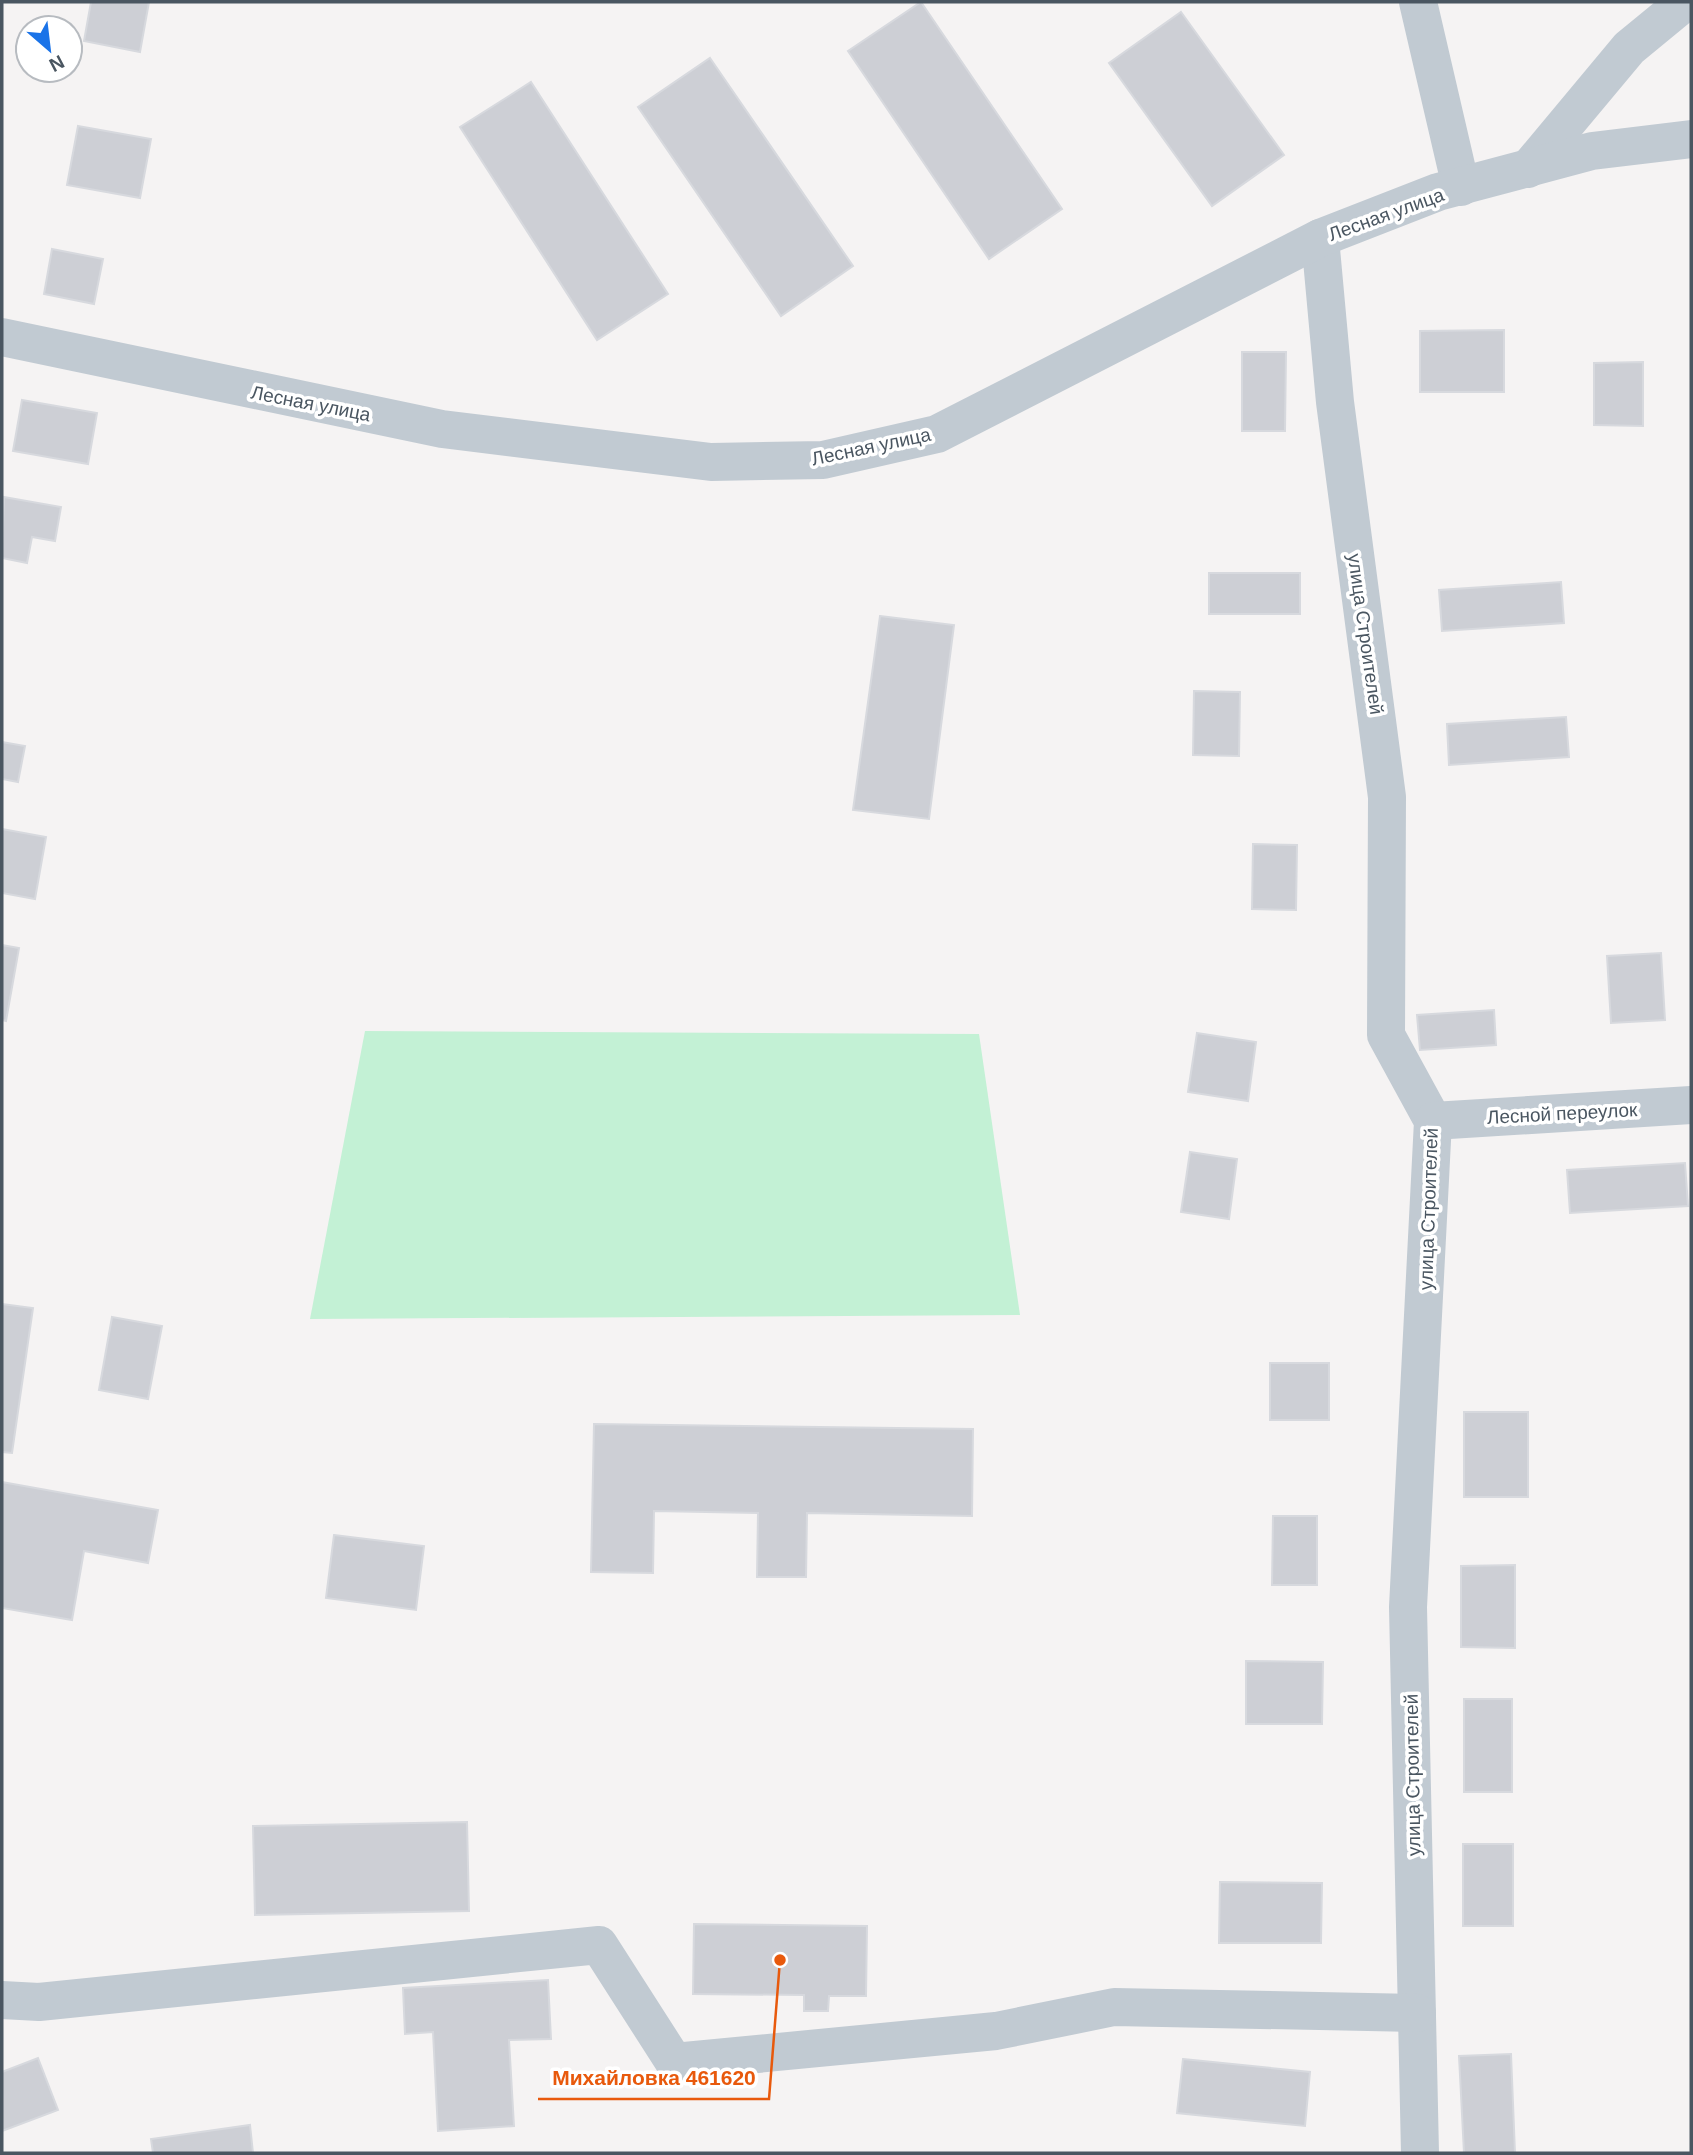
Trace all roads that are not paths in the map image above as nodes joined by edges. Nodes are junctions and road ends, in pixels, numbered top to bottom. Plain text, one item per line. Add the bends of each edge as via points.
1 (1418, 2) edge
2 (1685, 2) edge
3 (1691, 139) edge
4 (1528, 169) junction
5 (1461, 187) junction
6 (1320, 238) junction
7 (2, 337) edge
8 (1691, 1105) edge
9 (1433, 1121) junction
10 (2, 2000) edge
11 (1417, 2013) junction
12 (1420, 2153) edge

1 - 5 street
2 - 4 street via 1629,48
3 - 4 street, Лесная улица via 1592,151
4 - 5 street, Лесная улица
5 - 6 street, Лесная улица
6 - 7 street, Лесная улица via 937,434 822,460 711,462 442,429
6 - 9 street, улица Строителей via 1335,402 1387,797 1386,1035
8 - 9 street, Лесной переулок
9 - 11 street, улица Строителей via 1408,1607
10 - 11 street via 39,2003 599,1945 674,2062 996,2031 1114,2007
11 - 12 street, улица Строителей

